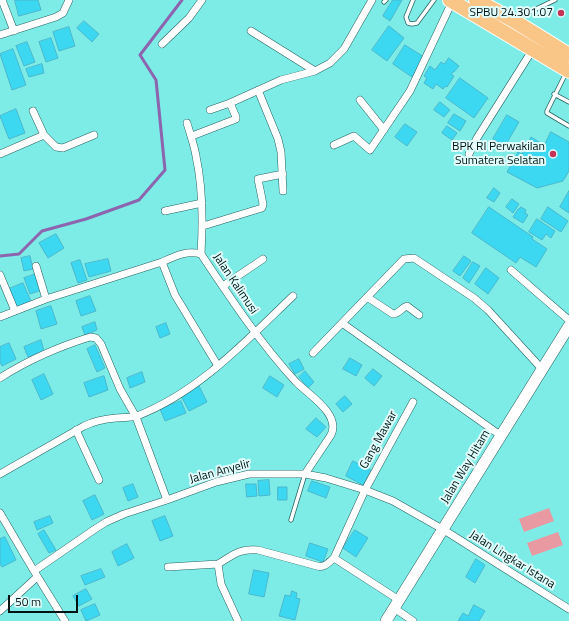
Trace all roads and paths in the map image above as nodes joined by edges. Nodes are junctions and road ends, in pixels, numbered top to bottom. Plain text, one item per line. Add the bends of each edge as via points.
1 (2, 0) edge
2 (69, 0) edge
3 (202, 0) edge
4 (372, 0) edge
5 (413, 0) edge
6 (434, 0) edge
7 (555, 0) edge
8 (451, 1) edge
9 (480, 1) edge
10 (511, 19) junction
11 (14, 31) junction
12 (251, 31) dead end
13 (0, 35) edge
14 (162, 44) dead end
15 (533, 49) junction
16 (569, 55) edge
17 (315, 71) junction
18 (568, 71) edge
19 (258, 90) junction
20 (554, 94) junction
21 (360, 100) dead end
22 (569, 102) edge
23 (230, 103) junction
24 (210, 110) dead end
25 (33, 111) dead end
26 (187, 123) dead end
27 (569, 126) edge
28 (384, 130) junction
29 (44, 135) junction
30 (94, 135) dead end
31 (192, 136) junction
32 (334, 145) dead end
33 (0, 154) edge
34 (469, 154) dead end
35 (283, 174) junction
36 (284, 191) dead end
37 (202, 203) junction
38 (164, 211) dead end
39 (203, 226) junction
40 (202, 254) junction
41 (263, 259) dead end
42 (162, 262) junction
43 (36, 266) dead end
44 (511, 270) dead end
45 (0, 275) edge
46 (223, 286) junction
47 (294, 296) dead end
48 (367, 297) junction
49 (46, 299) junction
50 (15, 311) junction
51 (419, 315) dead end
52 (0, 317) edge
53 (569, 320) edge
54 (342, 323) junction
55 (569, 326) edge
56 (255, 333) junction
57 (313, 353) dead end
58 (218, 366) junction
59 (542, 369) junction
60 (0, 378) edge
61 (413, 402) dead end
62 (136, 417) junction
63 (76, 430) junction
64 (500, 435) junction
65 (0, 474) edge
66 (304, 474) junction
67 (99, 480) dead end
68 (365, 490) junction
69 (167, 500) junction
70 (0, 513) edge
71 (291, 520) dead end
72 (444, 530) junction
73 (334, 558) junction
74 (218, 564) junction
75 (168, 567) dead end
76 (36, 574) junction
77 (397, 604) junction
78 (569, 609) edge
79 (0, 611) edge
80 (65, 621) edge
81 (238, 621) edge
82 (386, 621) edge
83 (413, 621) edge

1 - 11 street
2 - 11 street via 63,12 56,17
3 - 14 street via 189,18
4 - 17 street via 344,49 336,58
5 - 6 lane via 406,17 408,23 412,24 417,23
7 - 10 lane
8 - 15 highway
8 - 28 street via 410,91
9 - 10 highway
10 - 16 highway
11 - 13 street
12 - 17 street
15 - 18 highway
15 - 34 street
17 - 19 street via 281,80
18 - 20 lane
19 - 23 street
19 - 35 street via 278,139
20 - 22 lane
20 - 27 lane via 547,112
21 - 28 street
23 - 24 street
23 - 31 street via 236,117 234,120
25 - 29 street
26 - 31 street
28 - 32 street via 370,150 354,136
29 - 30 street via 54,146 60,148
29 - 33 street
31 - 37 street
35 - 36 street
35 - 39 street via 258,178 262,208
37 - 38 street
37 - 39 street
39 - 40 street
40 - 42 street, Jalan Kalimusi via 190,252
40 - 46 street, Jalan Kalimusi
41 - 46 street
42 - 49 street, Jalan Kalimusi
42 - 58 street via 175,295
43 - 49 street
44 - 53 street
45 - 50 street
46 - 56 street, Jalan Kalimusi
47 - 56 street
48 - 51 street via 393,314 407,306
48 - 54 street
48 - 59 street via 404,259 414,258 488,310
49 - 50 street, Jalan Kalimusi
50 - 52 street, Jalan Kalimusi
54 - 57 street
54 - 64 street
55 - 59 street, Jalan Way Hitam
56 - 58 street
56 - 66 street, Jalan Kalimusi via 276,360 332,419 334,430
58 - 62 street via 197,384
59 - 64 street, Jalan Way Hitam
60 - 62 street via 50,350 93,337 101,344 120,389
61 - 68 street, Gang Mawar
62 - 63 street via 93,422
62 - 69 street
63 - 65 street
63 - 67 street
64 - 72 street, Jalan Way Hitam
66 - 68 street, Jalan Anyelir
66 - 69 street, Jalan Anyelir via 249,474 216,482
66 - 71 lane
68 - 72 street, Jalan Anyelir via 393,501
68 - 73 street, Gang Mawar
69 - 76 street, Jalan Anyelir via 106,522
70 - 76 street
72 - 77 street, Jalan Way Hitam
72 - 78 street, Jalan Lingkar Istana
73 - 74 street via 319,567 249,549 242,550
73 - 77 street
74 - 75 street
74 - 81 street via 221,584
76 - 79 street, Jalan Anyelir
76 - 80 street
77 - 82 street, Jalan Way Hitam
77 - 83 street

